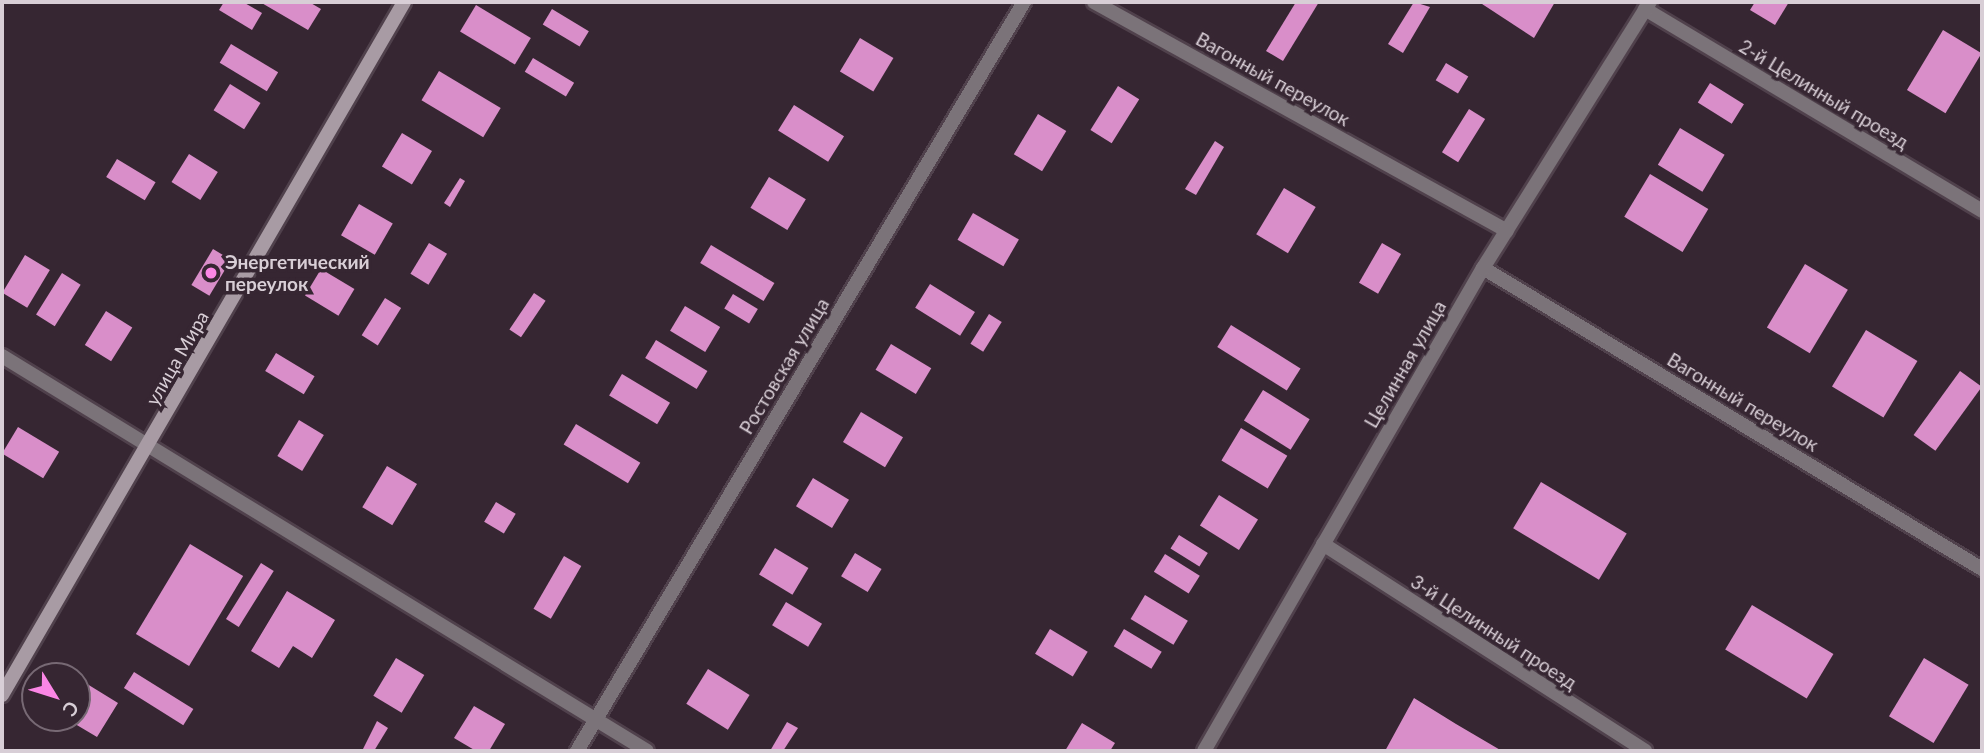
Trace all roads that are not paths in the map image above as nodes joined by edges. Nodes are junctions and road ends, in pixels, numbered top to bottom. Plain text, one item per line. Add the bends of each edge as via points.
1 (404, 2) edge
2 (1024, 2) edge
3 (1094, 2) edge
4 (1648, 6) edge
5 (1982, 211) edge
6 (1507, 232) junction
7 (1483, 268) junction
8 (2, 356) edge
9 (148, 447) junction
10 (1323, 544) junction
11 (1982, 569) edge
12 (2, 695) edge
13 (595, 719) junction
14 (577, 751) edge
15 (648, 751) edge
16 (1204, 751) edge
17 (1645, 751) edge

1 - 9 street, улица Мира
2 - 13 street, Ростовская улица
3 - 6 street, Вагонный переулок
4 - 5 street, 2-й Целинный проезд
4 - 6 street, Целинная улица
6 - 7 street, Целинная улица
7 - 10 street, Целинная улица
7 - 11 street, Вагонный переулок
8 - 9 street
9 - 12 street, улица Мира
9 - 13 street
10 - 16 street, Целинная улица
10 - 17 street, 3-й Целинный проезд
13 - 14 street, Ростовская улица
13 - 15 street

